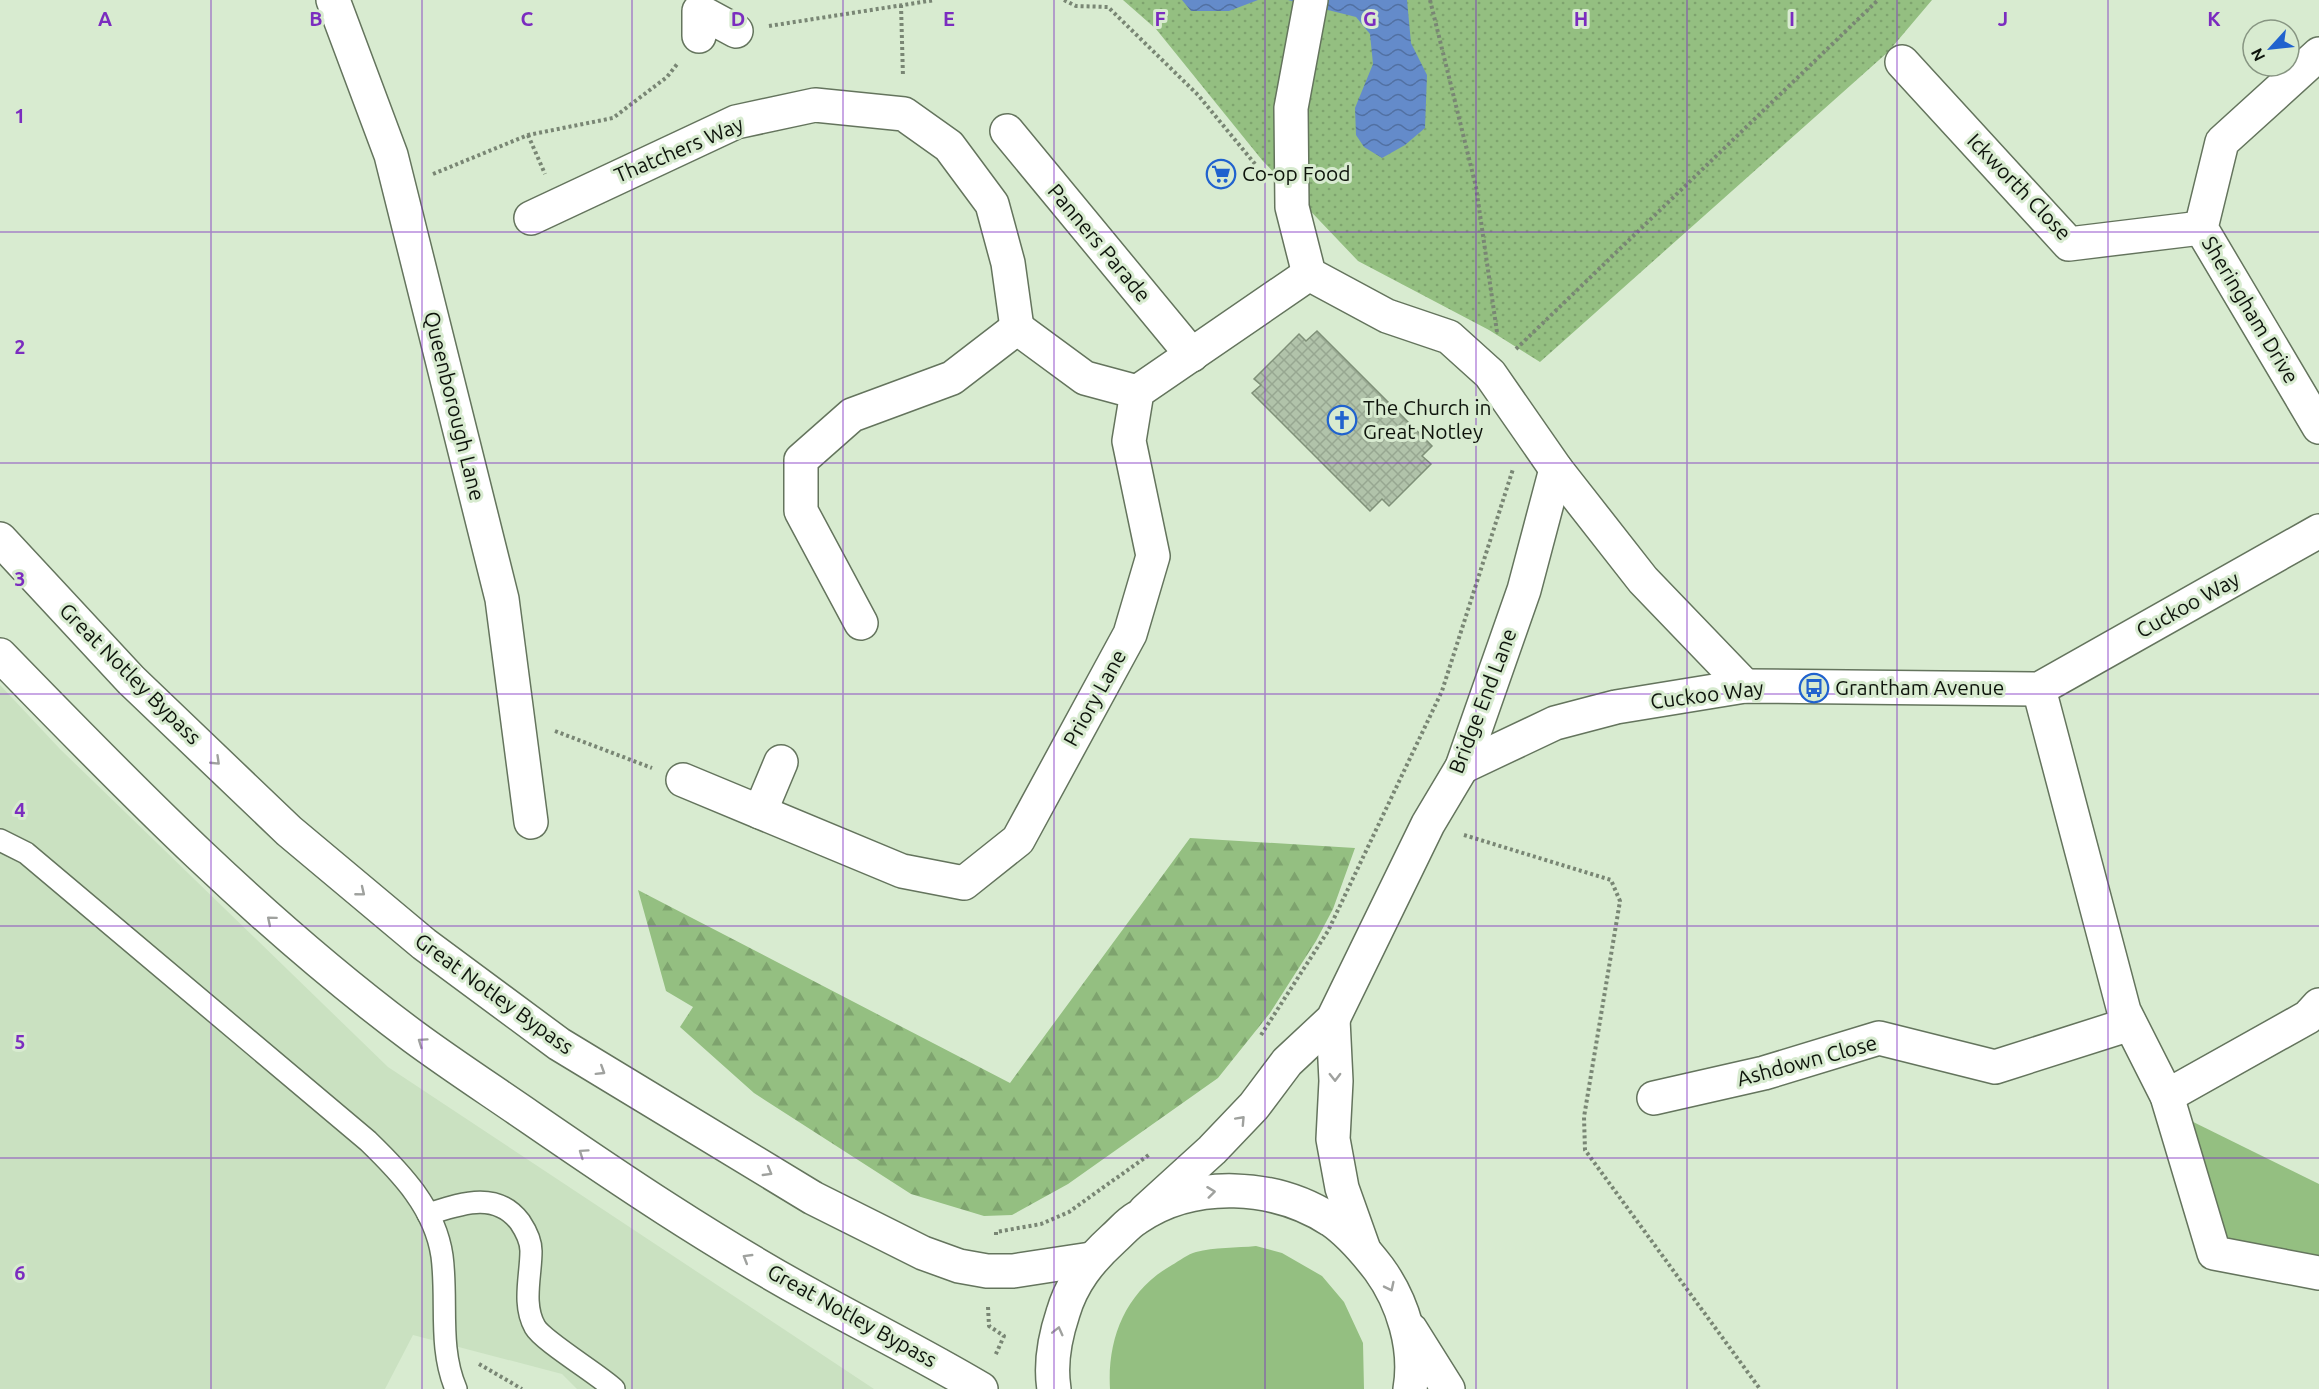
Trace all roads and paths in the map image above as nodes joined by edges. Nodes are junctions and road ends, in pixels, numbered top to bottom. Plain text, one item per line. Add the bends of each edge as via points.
1 (333, 0) edge
2 (935, 0) edge
3 (1065, 0) edge
4 (1311, 0) edge
5 (1430, 0) edge
6 (1878, 0) edge
7 (901, 5) junction
8 (698, 16) edge
9 (736, 31) joint
10 (2319, 54) edge
11 (1902, 62) dead end
12 (904, 114) junction
13 (1007, 131) dead end
14 (1257, 167) dead end
15 (399, 188) junction
16 (531, 219) dead end
17 (2201, 228) junction
18 (1309, 274) junction
19 (1017, 328) junction
20 (1498, 343) dead end
21 (1192, 355) junction
22 (1508, 357) dead end
23 (1137, 393) junction
24 (2319, 427) edge
25 (1514, 461) dead end
26 (1556, 469) junction
27 (2319, 531) edge
28 (0, 538) edge
29 (861, 623) dead end
30 (0, 655) edge
31 (1745, 686) junction
32 (2039, 689) junction
33 (518, 717) junction
34 (782, 762) dead end
35 (1462, 767) junction
36 (683, 780) joint
37 (760, 812) junction
38 (531, 822) dead end
39 (1428, 824) junction
40 (0, 840) edge
41 (2319, 1005) edge
42 (1333, 1019) junction
43 (2130, 1024) junction
44 (1257, 1040) dead end
45 (2167, 1096) junction
46 (1654, 1098) dead end
47 (1159, 1148) dead end
48 (428, 1214) junction
49 (1137, 1218) junction
50 (1363, 1247) junction
51 (1090, 1260) junction
52 (987, 1271) junction
53 (2319, 1273) edge
54 (1404, 1318) junction
55 (479, 1364) dead end
56 (456, 1389) edge
57 (522, 1389) edge
58 (614, 1389) edge
59 (981, 1389) edge
60 (1054, 1389) edge
61 (1410, 1389) edge
62 (1448, 1389) edge
63 (1760, 1389) edge

1 - 15 main road, Queenborough Lane via 391,155
2 - 7 path
3 - 14 path via 1076,6 1108,7 1198,95
4 - 18 main road via 1291,108 1292,207
5 - 20 path via 1476,187
6 - 22 path
7 - 9 path
7 - 12 path
8 - 9 main road
8 - 15 path via 667,77 613,118 528,135
10 - 17 main road, Sheringham Drive via 2222,142
11 - 17 main road, Ickworth Close via 2069,244
12 - 16 main road, Thatchers Way via 815,105 736,122
12 - 19 main road, Thatchers Way via 949,146 992,204 1008,262
13 - 21 main road, Panners Parade
15 - 33 main road, Queenborough Lane via 502,599
17 - 24 main road, Sheringham Drive
18 - 21 main road
18 - 26 main road via 1387,316 1449,337 1490,374
19 - 23 main road via 1085,378
19 - 29 main road via 952,378 852,415 801,460 801,511
21 - 23 main road
23 - 37 main road, Priory Lane via 1129,441 1154,556 1130,634 1018,840 964,883 902,872
25 - 44 path via 1442,691 1328,932
26 - 31 main road via 1642,580
26 - 35 main road, Bridge End Lane via 1524,590
27 - 32 main road, Cuckoo Way
28 -> 52 main road, Great Notley Bypass via 131,680 290,831 486,991 559,1044 813,1198 923,1253
59 -> 30 main road, Great Notley Bypass via 714,1239 634,1189 413,1036 268,918 188,846
31 - 32 main road, Cuckoo Way
31 - 35 main road, Cuckoo Way via 1616,707 1555,723
32 - 43 main road
33 - 36 path
33 - 38 main road, Queenborough Lane
34 - 37 main road
35 - 39 main road, Bridge End Lane
36 - 37 main road, Priory Lane
39 - 42 main road, Bridge End Lane
39 - 63 path via 1611,880 1620,902 1584,1117 1585,1150
40 - 48 lane via 26,853 368,1141 404,1176
41 - 45 main road via 2308,1017
49 -> 42 main road, Bridge End Lane via 1212,1150 1254,1106 1287,1062
42 -> 50 main road, Bridge End Lane via 1333,1138 1342,1188
43 - 45 main road
43 - 46 main road, Ashdown Close via 1995,1067 1878,1038 1764,1073
45 - 53 main road via 2214,1253
47 - 52 path via 1069,1212 1041,1224 996,1232
48 - 56 lane via 441,1255 448,1369
48 - 58 lane via 462,1203 490,1201 513,1214 529,1236 529,1309 537,1330
49 -> 50 main road via 1173,1200 1214,1191 1255,1192 1295,1202 1332,1221
49 - 51 main road
50 -> 54 main road via 1388,1281
51 - 52 main road, Great Notley Bypass
60 -> 51 main road via 1056,1336 1068,1296
52 - 59 path via 989,1326 1004,1336
54 - 61 main road via 1411,1350
54 - 62 main road
55 - 57 path

